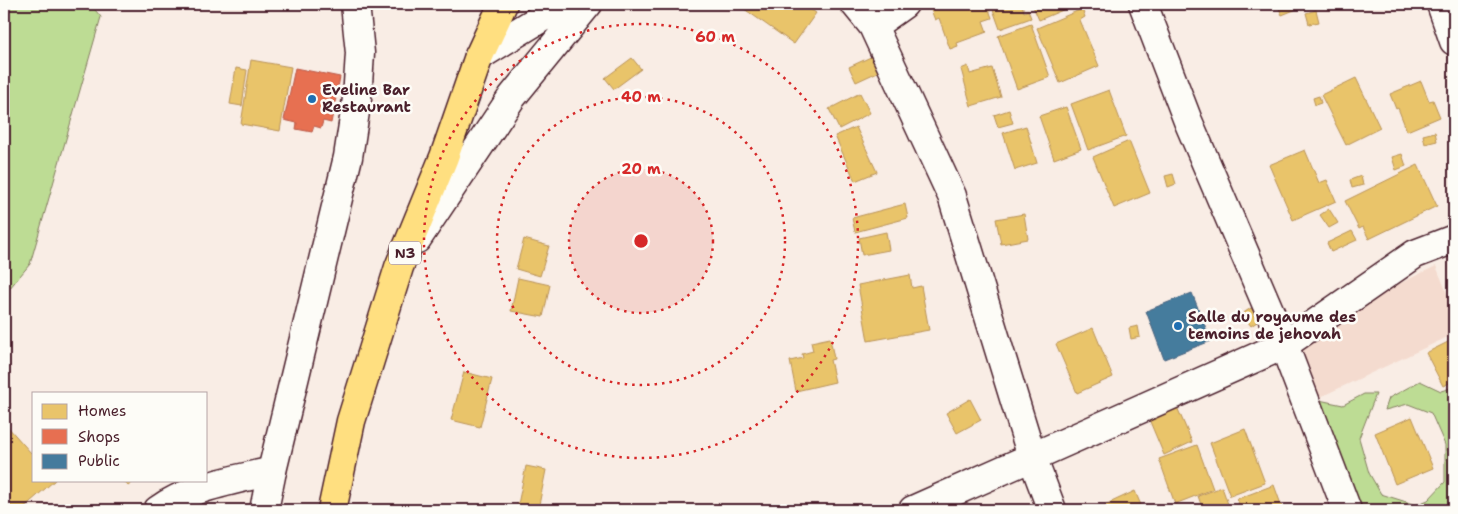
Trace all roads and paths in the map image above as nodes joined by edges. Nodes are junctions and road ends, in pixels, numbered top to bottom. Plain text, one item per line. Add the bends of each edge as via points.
1 (355, 4) edge
2 (503, 4) edge
3 (564, 4) edge
4 (588, 4) edge
5 (855, 4) edge
6 (904, 4) edge
7 (1143, 4) edge
8 (1441, 4) edge
9 (873, 26) junction
10 (1454, 41) edge
11 (479, 56) junction
12 (1454, 238) edge
13 (399, 267) junction
14 (1284, 345) junction
15 (1032, 457) junction
16 (272, 471) junction
17 (158, 510) edge
18 (264, 510) edge
19 (332, 510) edge
20 (913, 510) edge
21 (1052, 510) edge
22 (1347, 510) edge

1 - 16 street via 360,53 348,157
2 - 11 highway, N3
3 - 11 street
4 - 13 street via 512,97
5 - 9 street
6 - 9 street
7 - 14 street via 1188,121
8 - 10 street
9 - 15 street via 952,196
11 - 13 highway, N3 via 444,157
12 - 14 street via 1415,254
13 - 19 highway, N3 via 351,421
14 - 15 street
14 - 22 street
15 - 20 street
15 - 21 street
16 - 17 street via 217,484 171,501
16 - 18 street

